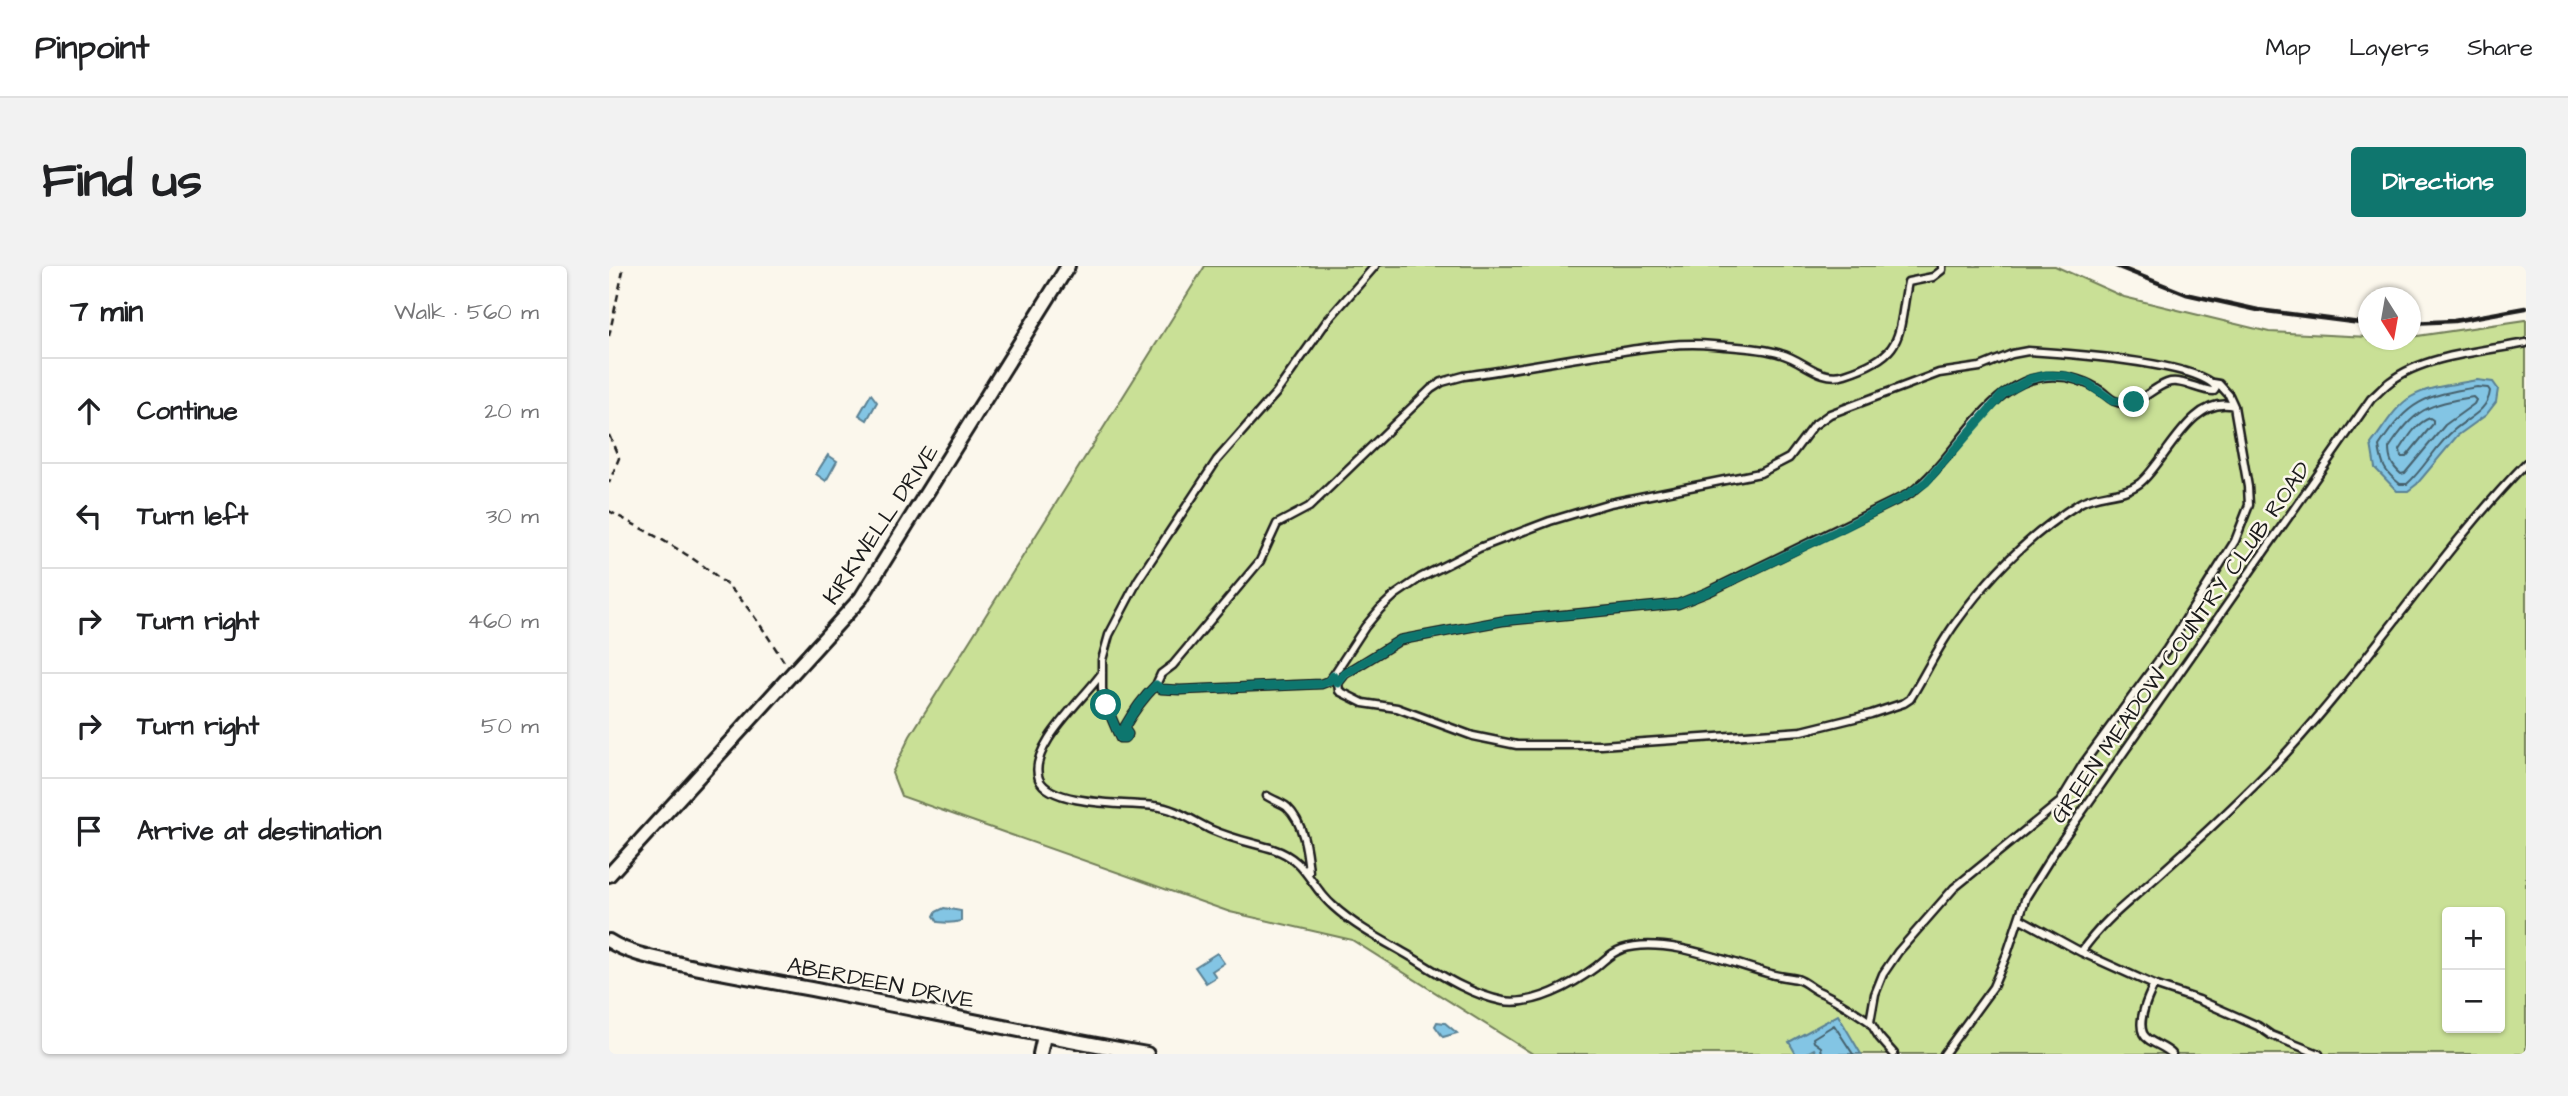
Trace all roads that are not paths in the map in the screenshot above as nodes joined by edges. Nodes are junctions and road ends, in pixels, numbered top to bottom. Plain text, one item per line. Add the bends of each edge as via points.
1 (1068, 266) edge
2 (1375, 266) edge
3 (1942, 266) edge
4 (2526, 344) edge
5 (2213, 383) junction
6 (2234, 406) junction
7 (2526, 463) edge
8 (1102, 673) junction
9 (1333, 676) junction
10 (1338, 683) junction
11 (1156, 685) junction
12 (1267, 796) dead end
13 (1309, 874) junction
14 (609, 875) edge
15 (2019, 918) junction
16 (609, 941) edge
17 (2081, 952) junction
18 (2154, 985) junction
19 (1870, 1022) junction
20 (1044, 1036) junction
21 (1040, 1054) edge
22 (1147, 1054) edge
23 (1894, 1054) edge
24 (1944, 1054) edge
25 (2172, 1054) edge
26 (2319, 1054) edge

1 - 14 street, KIRKWELL DRIVE via 862,598
2 - 8 lane via 1217,460 1138,580 1109,635
3 - 11 lane via 1933,277 1907,282 1899,337 1893,347 1874,362 1844,375 1816,372 1782,354 1674,343 1442,382 1309,507 1277,524 1260,561
4 - 15 lane, GREEN MEADOW COUNTRY CLUB ROAD via 2420,366 2392,380 2371,399 2056,849 2026,897
5 - 6 lane via 2224,389
5 - 9 lane via 2160,365 2028,351 1980,367 1939,373 1830,414 1813,426 1789,458 1760,473 1586,510 1519,532 1438,568 1380,609
5 - 10 lane via 2214,391 2167,383 2124,403 2066,376 2030,379 2003,394 1926,482 1909,494 1708,592 1678,604 1502,621 1400,640
6 - 10 lane via 2210,407 2197,415 2142,481 2124,491 2081,502 2021,548 1957,621 1904,704 1803,731 1601,745 1517,745 1473,736 1397,708 1357,701 1339,691
6 - 19 lane via 2249,505 2223,562 2060,802 1954,888 1898,953 1883,974
7 - 17 lane via 2318,718 2264,776 2118,908
8 - 11 lane via 1106,705 1120,738 1128,734 1124,728 1129,719
8 - 13 lane via 1043,750 1038,771 1046,788 1079,799 1158,806 1279,851
9 - 10 lane
9 - 11 lane via 1321,684 1180,690
12 - 13 lane via 1292,813 1305,838
13 - 19 lane via 1321,894 1347,917 1448,979 1507,1002 1543,996 1596,967 1610,954 1643,945 1729,960 1799,980
15 - 17 lane
15 - 24 lane, GREEN MEADOW COUNTRY CLUB ROAD via 1993,987
16 - 20 street, ABERDEEN DRIVE via 717,972
17 - 18 lane
18 - 25 lane via 2142,1032
18 - 26 lane via 2199,1000
19 - 23 lane
20 - 21 street
20 - 22 street, ABERDEEN DRIVE

